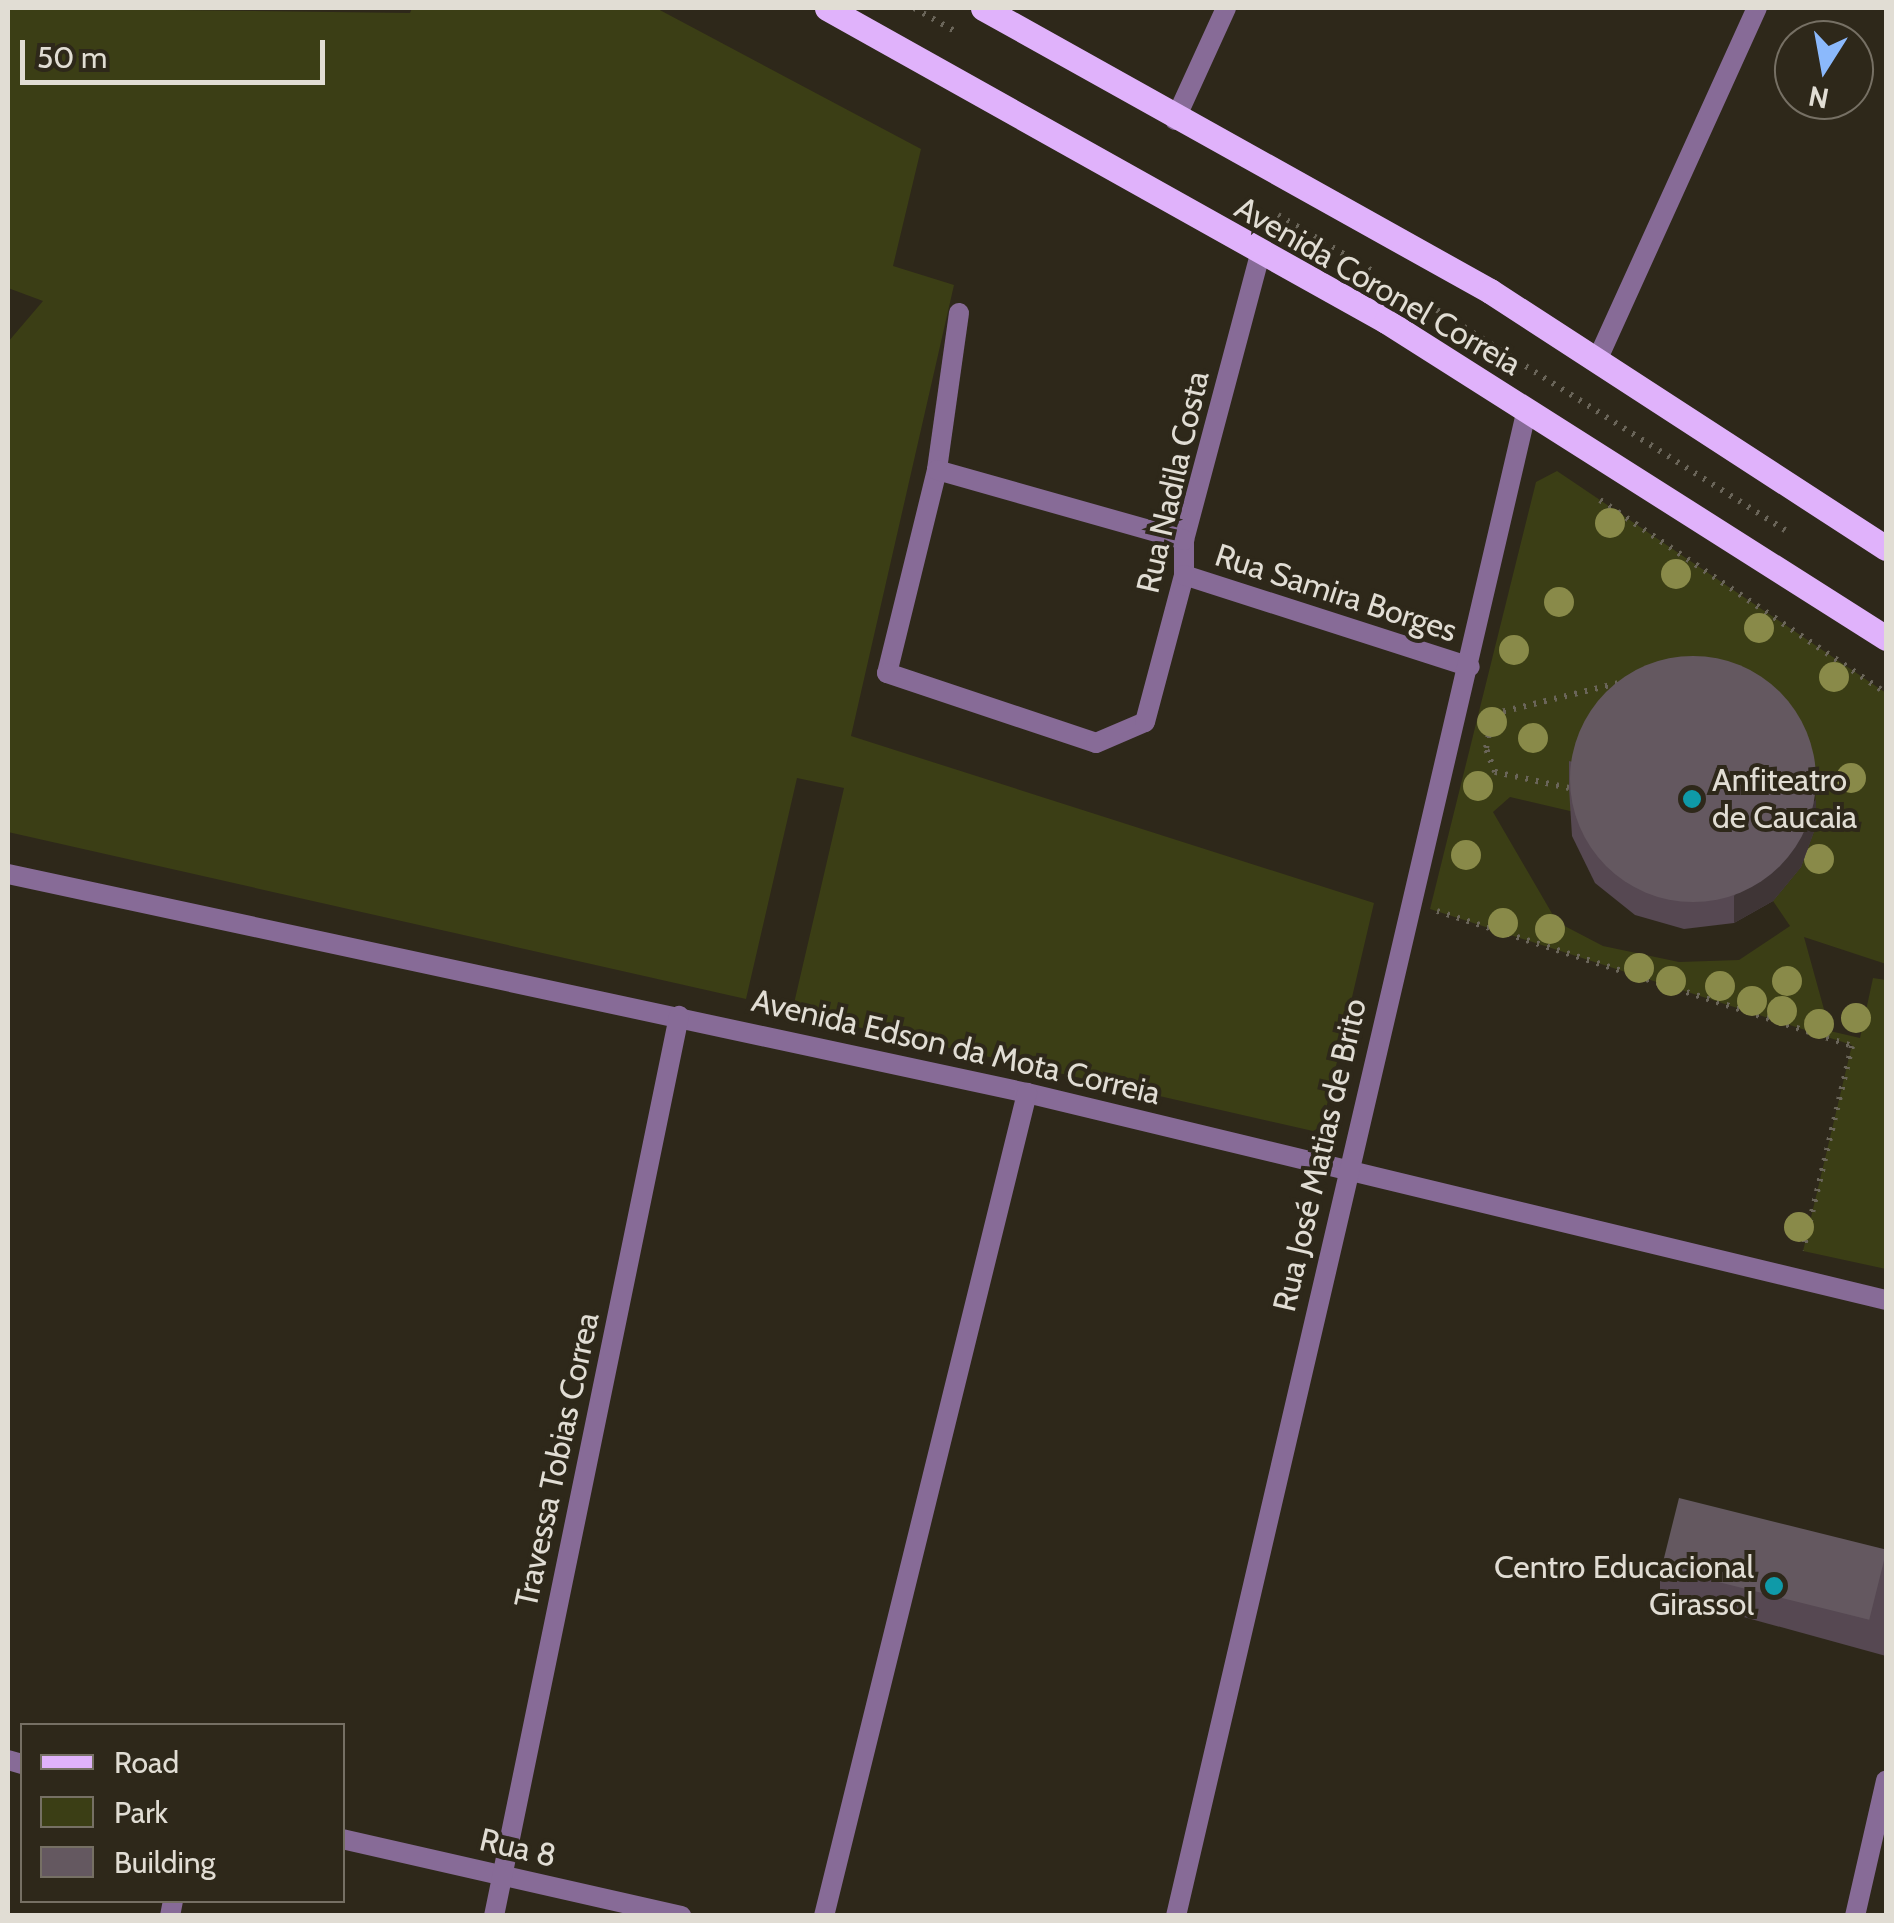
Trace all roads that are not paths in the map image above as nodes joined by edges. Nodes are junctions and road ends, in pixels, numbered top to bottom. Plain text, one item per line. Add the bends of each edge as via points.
1 (827, 8) edge
2 (983, 8) edge
3 (1226, 8) edge
4 (1757, 8) edge
5 (1174, 120) junction
6 (1260, 255) junction
7 (960, 313) dead end
8 (1599, 356) junction
9 (1527, 409) junction
10 (937, 470) junction
11 (1184, 540) junction
12 (1886, 548) edge
13 (1184, 575) junction
14 (1886, 638) edge
15 (1470, 667) junction
16 (8, 874) edge
17 (679, 1016) junction
18 (1026, 1093) junction
19 (1346, 1167) junction
20 (1886, 1300) edge
21 (1886, 1781) edge
22 (345, 1840) edge
23 (502, 1875) junction
24 (494, 1916) edge
25 (680, 1916) edge
26 (824, 1916) edge
27 (1176, 1916) edge
28 (1856, 1916) edge

1 - 6 main road, Avenida Coronel Correia
2 - 5 main road, Avenida Coronel Correia
3 - 5 street
4 - 8 street
5 - 8 main road, Avenida Coronel Correia
6 - 9 main road, Avenida Coronel Correia via 1386,321
6 - 11 street, Rua Nadila Costa
7 - 10 street
8 - 12 main road, Avenida Coronel Correia
9 - 14 main road, Avenida Coronel Correia
9 - 15 street, Rua José Matias de Brito
10 - 11 street, Rua Samira Borges
10 - 13 street, Rua Nadila Costa via 887,673 1096,743 1145,722
11 - 13 street, Rua Nadila Costa
13 - 15 street, Rua Samira Borges
15 - 19 street, Rua José Matias de Brito
16 - 17 street, Avenida Edson da Mota Correia
17 - 18 street, Avenida Edson da Mota Correia
17 - 23 street, Travessa Tobias Correa
18 - 19 street, Avenida Edson da Mota Correia
18 - 26 street
19 - 20 street, Avenida Edson da Mota Correia
19 - 27 street, Rua José Matias de Brito
21 - 28 street
22 - 23 street, Rua 8
23 - 24 street, Travessa Tobias Correa
23 - 25 street, Rua 8

